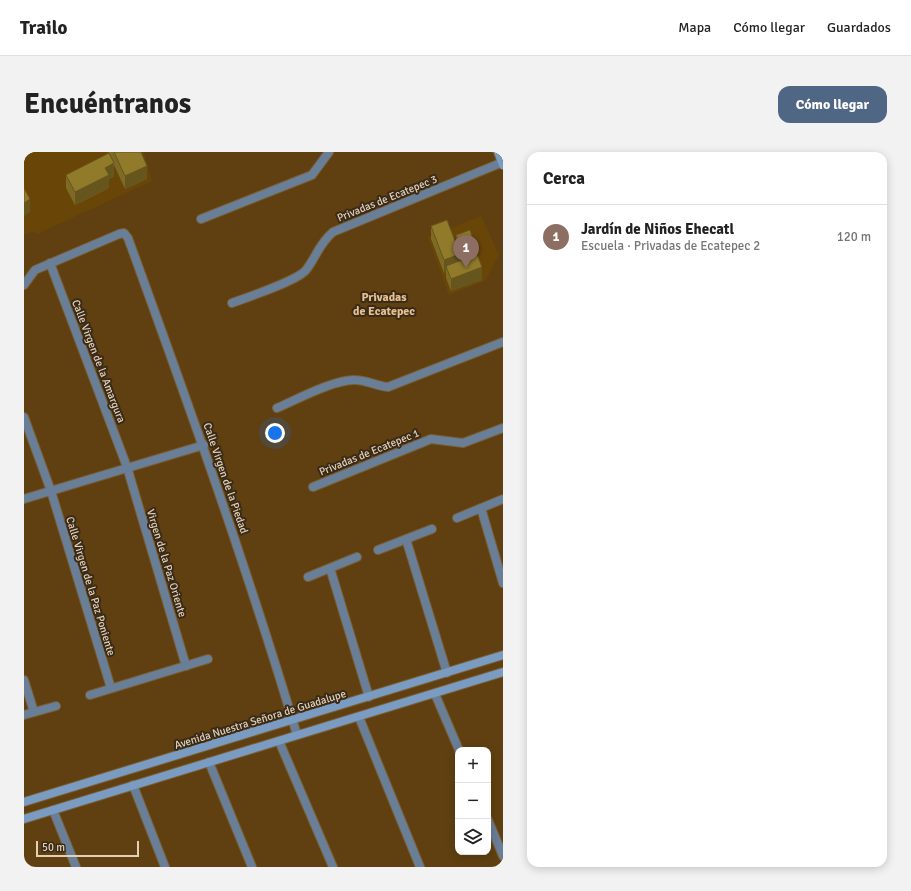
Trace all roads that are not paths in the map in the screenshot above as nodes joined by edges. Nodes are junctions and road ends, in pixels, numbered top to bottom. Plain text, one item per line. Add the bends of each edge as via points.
1 (328, 152) edge
2 (498, 152) edge
3 (503, 163) edge
4 (201, 219) dead end
5 (50, 263) junction
6 (24, 285) edge
7 (232, 303) dead end
8 (503, 342) edge
9 (277, 408) dead end
10 (24, 417) edge
11 (503, 428) edge
12 (204, 445) junction
13 (127, 468) junction
14 (313, 487) dead end
15 (51, 491) junction
16 (24, 499) edge
17 (503, 500) edge
18 (481, 508) junction
19 (457, 518) dead end
20 (432, 529) dead end
21 (406, 539) junction
22 (378, 550) dead end
23 (357, 557) dead end
24 (330, 568) junction
25 (308, 578) dead end
26 (503, 583) edge
27 (503, 655) edge
28 (208, 660) dead end
29 (186, 666) junction
30 (503, 672) edge
31 (447, 673) junction
32 (24, 680) edge
33 (111, 688) junction
34 (435, 694) junction
35 (90, 695) dead end
36 (369, 697) junction
37 (56, 706) dead end
38 (34, 712) junction
39 (24, 715) edge
40 (359, 717) junction
41 (293, 720) junction
42 (297, 735) junction
43 (279, 741) junction
44 (458, 747) edge
45 (209, 762) junction
46 (133, 785) junction
47 (24, 802) edge
48 (53, 810) junction
49 (24, 819) edge
50 (491, 827) edge
51 (503, 856) edge
52 (76, 867) edge
53 (165, 867) edge
54 (252, 867) edge
55 (333, 867) edge
56 (420, 867) edge

1 - 4 street via 312,175
2 - 3 street
3 - 7 street, Privadas de Ecatepec 3 via 333,232 322,241 306,271
5 - 6 street via 35,270
5 - 12 street, Calle Virgen de la Piedad via 124,233
5 - 13 street, Calle Virgen de la Amargura
8 - 9 street via 388,387 356,380 342,381
10 - 15 street, Calle Virgen de la Paz Poniente
11 - 14 street, Privadas de Ecatepec 1 via 463,443 431,439
12 - 13 street
12 - 41 street, Calle Virgen de la Piedad
13 - 15 street
13 - 29 street, Virgen de la Paz Oriente
15 - 16 street
15 - 33 street, Calle Virgen de la Paz Poniente
17 - 18 street
18 - 19 street
18 - 26 street
20 - 21 street
21 - 22 street
21 - 31 street
23 - 24 street
24 - 25 street
24 - 36 street
27 - 31 street, Avenida Nuestra Señora de Guadalupe
28 - 29 street
29 - 33 street
30 - 34 street
31 - 36 street, Avenida Nuestra Señora de Guadalupe
32 - 38 street
33 - 35 street
34 - 40 street
34 - 44 street
36 - 41 street, Avenida Nuestra Señora de Guadalupe
37 - 38 street
38 - 39 street
40 - 42 street
40 - 56 street
41 - 42 street, Calle Virgen de la Piedad
41 - 47 street, Avenida Nuestra Señora de Guadalupe
42 - 43 street
43 - 45 street
43 - 55 street
45 - 46 street
45 - 54 street
46 - 48 street
46 - 53 street
48 - 49 street
48 - 52 street
50 - 51 street

